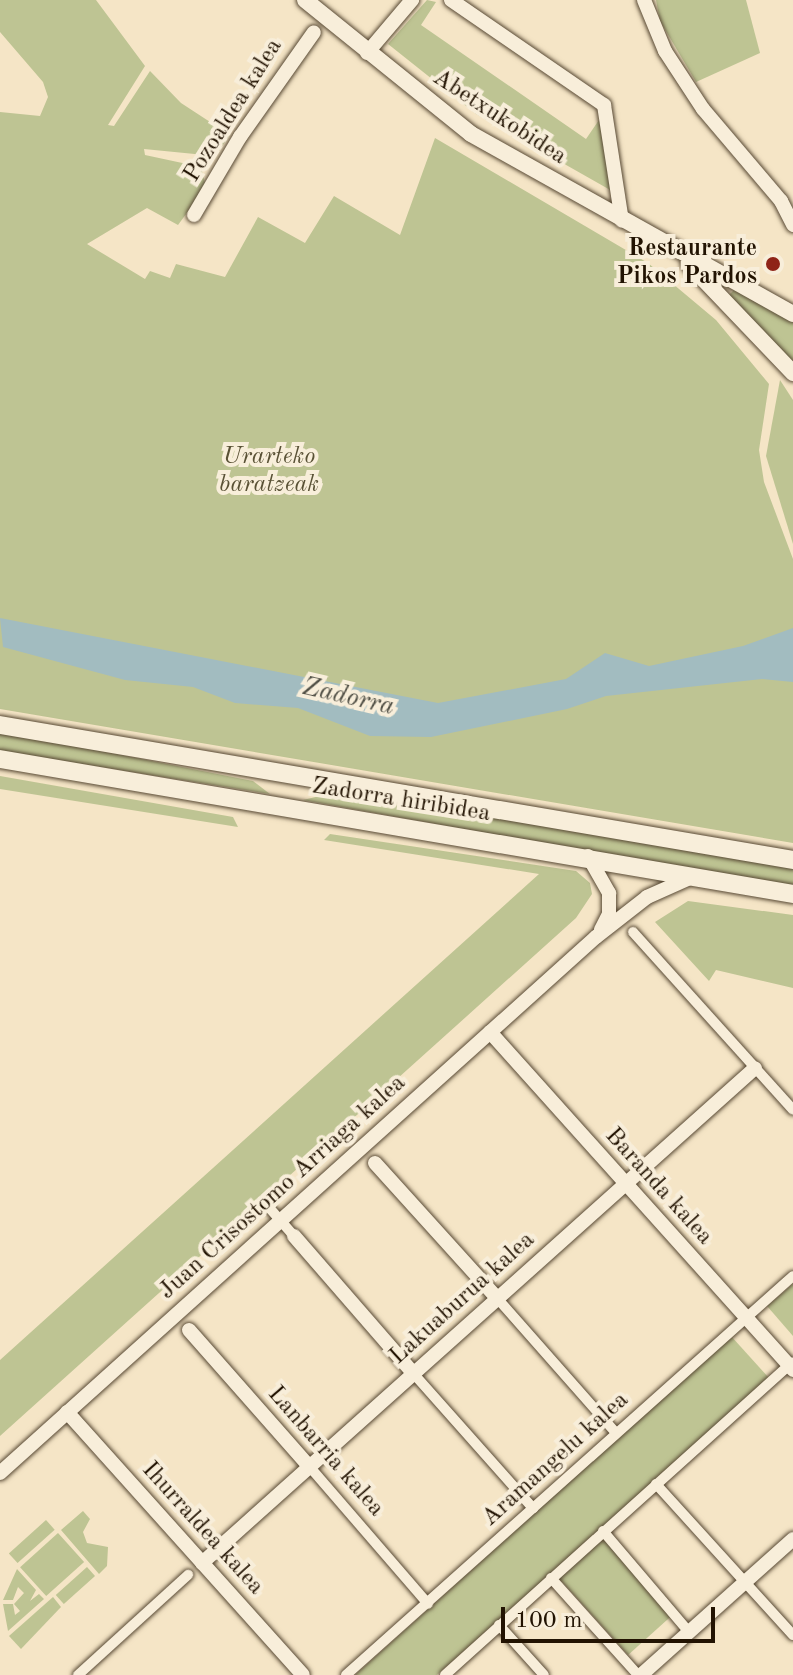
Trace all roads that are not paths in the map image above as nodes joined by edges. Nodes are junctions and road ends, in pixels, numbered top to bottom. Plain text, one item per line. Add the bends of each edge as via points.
1 (305, 0) edge
2 (412, 0) edge
3 (451, 0) edge
4 (644, 0) edge
5 (314, 32) dead end
6 (367, 53) junction
7 (194, 215) dead end
8 (792, 217) edge
9 (622, 221) junction
10 (683, 256) junction
11 (793, 314) edge
12 (793, 373) edge
13 (0, 725) edge
14 (0, 759) edge
15 (588, 856) junction
16 (793, 860) edge
17 (697, 875) junction
18 (793, 894) edge
19 (633, 932) dead end
20 (596, 937) junction
21 (490, 1032) junction
22 (755, 1068) junction
23 (793, 1110) edge
24 (375, 1163) dead end
25 (625, 1183) junction
26 (266, 1204) dead end
27 (281, 1221) junction
28 (294, 1236) joint
29 (793, 1276) edge
30 (497, 1298) junction
31 (745, 1317) junction
32 (189, 1330) dead end
33 (792, 1366) edge
34 (413, 1373) junction
35 (67, 1412) junction
36 (616, 1433) junction
37 (309, 1466) junction
38 (0, 1473) edge
39 (656, 1484) junction
40 (533, 1508) junction
41 (603, 1531) junction
42 (793, 1539) edge
43 (202, 1563) junction
44 (188, 1575) dead end
45 (551, 1578) junction
46 (745, 1582) junction
47 (428, 1604) junction
48 (499, 1625) junction
49 (689, 1632) junction
50 (793, 1635) edge
51 (78, 1675) edge
52 (303, 1675) edge
53 (346, 1675) edge
54 (445, 1675) edge
55 (544, 1675) edge
56 (639, 1675) edge

1 - 6 street, Abetxukobidea
2 - 6 street
3 - 9 street via 604,105
4 - 8 street via 665,51 687,85
5 - 7 street, Pozoaldea kalea via 240,137
6 - 9 street, Abetxukobidea via 471,134
9 - 10 street, Abetxukobidea
10 - 11 street, Abetxukobidea
10 - 12 street, Abetxukobidea
13 - 16 main road, Zadorra hiribidea
14 - 15 main road, Zadorra hiribidea
15 - 17 main road, Zadorra hiribidea
15 - 20 street, Juan Crisostomo Arriaga kalea via 606,884 610,902
17 - 18 main road, Zadorra hiribidea
17 - 20 street, Juan Crisostomo Arriaga kalea via 662,887
19 - 22 street
20 - 21 street, Juan Crisostomo Arriaga kalea
21 - 25 street, Baranda kalea
21 - 27 street, Juan Crisostomo Arriaga kalea
22 - 23 street
22 - 25 street, Lakuaburua kalea
24 - 30 street
25 - 30 street, Lakuaburua kalea
25 - 31 street, Baranda kalea
26 - 27 street
27 - 28 street
27 - 35 street, Juan Crisostomo Arriaga kalea
28 - 34 street
29 - 31 street, Aramangelu kalea
30 - 34 street, Lakuaburua kalea
30 - 36 street
31 - 33 street, Baranda kalea
31 - 36 street, Aramangelu kalea
32 - 37 street, Lanbarria kalea
33 - 39 street
34 - 37 street, Lakuaburua kalea
34 - 40 street
35 - 38 street, Juan Crisostomo Arriaga kalea
35 - 43 street, Ihurraldea kalea
36 - 40 street, Aramangelu kalea
37 - 43 street, Lakuaburua kalea
37 - 47 street, Lanbarria kalea
39 - 41 street
39 - 46 street
40 - 47 street, Aramangelu kalea
41 - 45 street
41 - 49 street
42 - 46 street
43 - 52 street, Ihurraldea kalea
44 - 51 street
45 - 48 street
45 - 56 street
46 - 49 street
46 - 50 street
47 - 53 street, Aramangelu kalea
48 - 54 street
48 - 55 street
49 - 56 street

